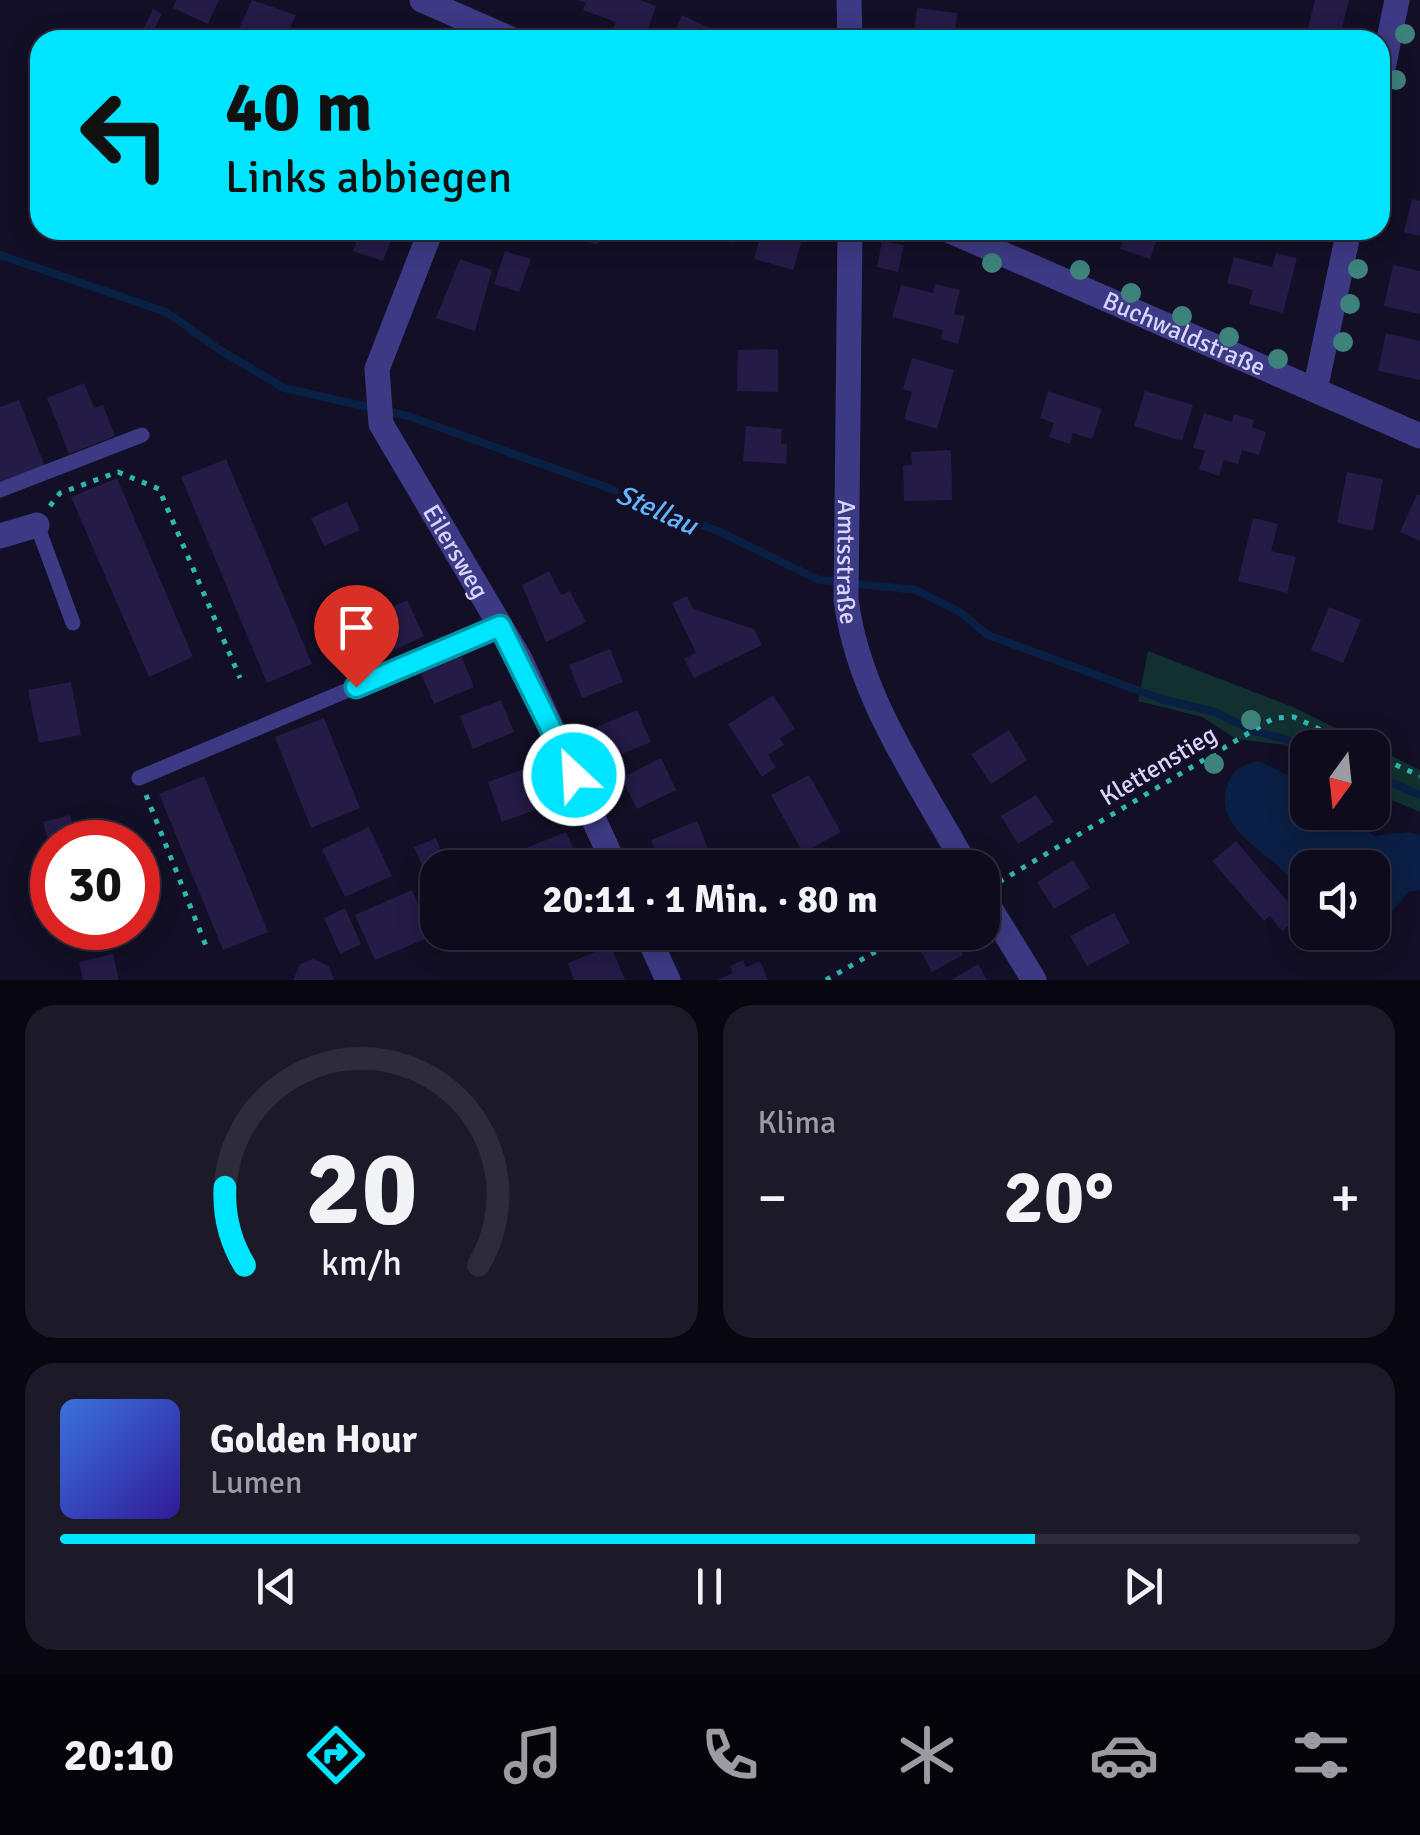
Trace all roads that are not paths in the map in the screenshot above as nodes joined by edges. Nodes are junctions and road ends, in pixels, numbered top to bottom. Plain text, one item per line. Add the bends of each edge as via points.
1 (422, 0) edge
2 (850, 0) edge
3 (1398, 0) edge
4 (488, 30) edge
5 (850, 30) edge
6 (1390, 36) edge
7 (427, 240) edge
8 (850, 240) edge
9 (971, 240) edge
10 (1347, 240) edge
11 (1315, 390) junction
12 (142, 436) dead end
13 (1420, 436) edge
14 (0, 490) edge
15 (36, 524) joint
16 (0, 536) edge
17 (73, 623) dead end
18 (500, 626) junction
19 (139, 778) road end
20 (607, 850) edge
21 (957, 850) edge
22 (1000, 913) edge
23 (654, 950) edge
24 (668, 980) edge
25 (1034, 980) edge

1 - 4 street
2 - 5 street
3 - 6 street
7 - 18 street, Eilersweg via 377,369 381,424
8 - 21 street, Amtsstraße via 851,642 867,686
9 - 11 street, Buchwaldstraße
10 - 11 street
11 - 13 street, Buchwaldstraße
12 - 14 lane
15 - 16 street
15 - 17 lane
18 - 19 lane
18 - 20 street, Eilersweg
22 - 25 street
23 - 24 street

